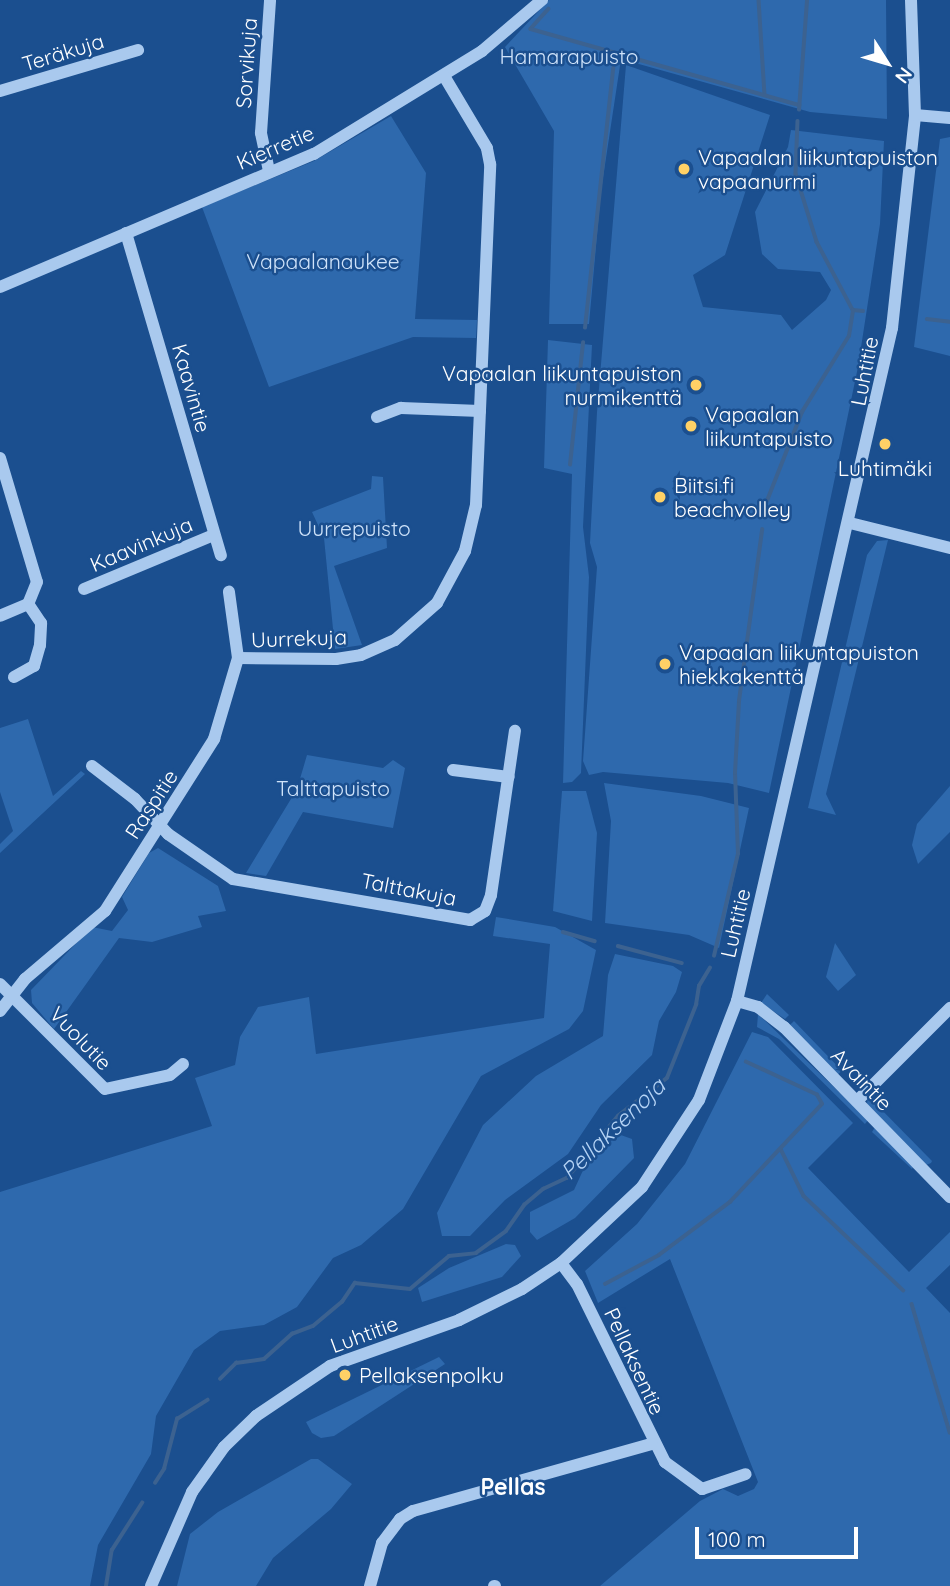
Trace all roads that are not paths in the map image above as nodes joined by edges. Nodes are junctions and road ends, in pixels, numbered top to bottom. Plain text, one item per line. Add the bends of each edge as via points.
1 (270, 0) edge
2 (542, 0) edge
3 (911, 0) edge
4 (138, 50) dead end
5 (444, 76) junction
6 (0, 92) edge
7 (915, 115) junction
8 (950, 118) edge
9 (269, 171) junction
10 (126, 233) junction
11 (0, 287) edge
12 (480, 411) junction
13 (377, 417) dead end
14 (0, 458) edge
15 (850, 523) junction
16 (214, 535) junction
17 (950, 548) edge
18 (221, 555) dead end
19 (83, 589) dead end
20 (229, 592) dead end
21 (28, 604) junction
22 (0, 616) edge
23 (238, 658) junction
24 (14, 677) dead end
25 (515, 731) dead end
26 (92, 766) dead end
27 (453, 770) dead end
28 (509, 777) junction
29 (159, 825) junction
30 (0, 984) edge
31 (10, 993) junction
32 (737, 1001) junction
33 (950, 1008) edge
34 (0, 1012) edge
35 (183, 1064) dead end
36 (857, 1101) junction
37 (950, 1197) edge
38 (561, 1263) junction
39 (652, 1444) junction
40 (746, 1474) dead end
41 (151, 1586) edge
42 (370, 1586) edge

1 - 9 street, Sorvikuja via 261,133
2 - 5 street, Kierretie via 502,37
3 - 7 street, Luhtitie
4 - 6 street, Teräkuja
5 - 9 street, Kierretie via 314,154
5 - 12 street, Uurrekuja via 489,155
7 - 8 street
7 - 15 street, Luhtitie via 892,328
9 - 10 street, Kierretie
10 - 11 street, Kierretie
10 - 16 street, Kaavintie
12 - 13 street via 401,408
12 - 23 street, Uurrekuja via 471,534 449,587 425,616 395,640 361,655
14 - 21 street via 36,575
15 - 17 street
15 - 32 street, Luhtitie
16 - 18 street, Kaavintie
16 - 19 street, Kaavinkuja
20 - 23 street, Raspitie
21 - 22 street
21 - 24 street via 41,623 40,645 34,666
23 - 29 street, Raspitie via 214,739
25 - 28 street, Talttakuja
26 - 29 street, Talttakuja via 135,799
27 - 28 street
28 - 29 street, Talttakuja via 491,895 485,911 470,920 242,881
29 - 31 street, Raspitie via 105,911
30 - 31 street, Vuolutie
31 - 34 street
31 - 35 street, Vuolutie via 104,1089 170,1075
32 - 36 street, Avaintie via 758,1007 784,1027
32 - 38 street, Luhtitie via 714,1068 683,1130 625,1206
33 - 36 street
36 - 37 street, Avaintie
38 - 39 street, Pellaksentie via 577,1284
38 - 41 street, Luhtitie via 489,1307 354,1355 276,1400 238,1433 205,1471 175,1522
39 - 40 street via 665,1462 702,1489
39 - 42 street, Pellaksentie via 413,1511 400,1519 382,1543

